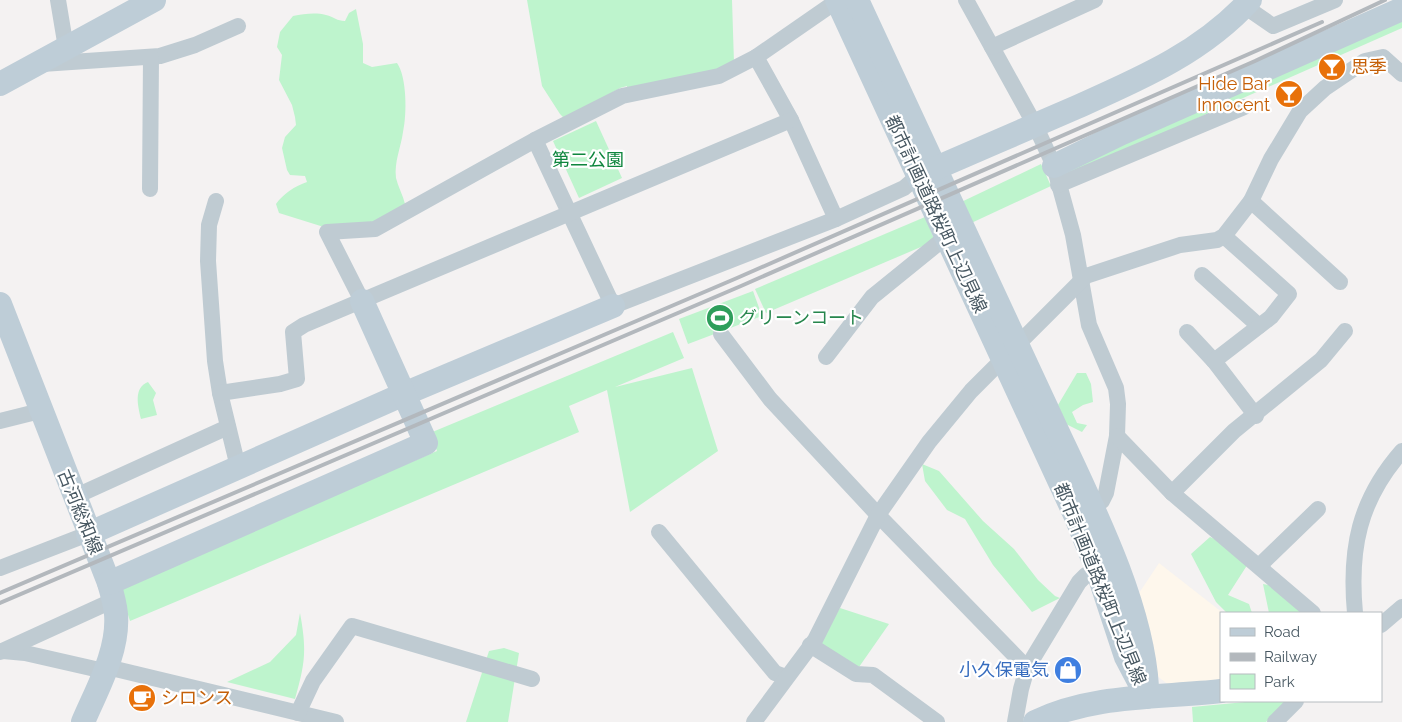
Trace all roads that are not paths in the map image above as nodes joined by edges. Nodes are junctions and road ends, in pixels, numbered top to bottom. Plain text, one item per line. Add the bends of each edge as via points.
1 (58, 0) edge
2 (154, 0) edge
3 (844, 0) edge
4 (966, 0) edge
5 (1094, 0) edge
6 (1335, 0) edge
7 (1247, 3) edge
8 (1402, 9) edge
9 (238, 26) dead end
10 (992, 47) junction
11 (66, 48) junction
12 (150, 57) junction
13 (756, 57) junction
14 (35, 64) junction
15 (1402, 74) edge
16 (0, 84) edge
17 (1244, 108) dead end
18 (791, 120) junction
19 (1035, 125) junction
20 (535, 140) junction
21 (926, 172) junction
22 (1056, 176) junction
23 (150, 189) dead end
24 (216, 201) dead end
25 (1251, 201) junction
26 (571, 213) junction
27 (836, 219) junction
28 (1224, 236) junction
29 (946, 237) junction
30 (1202, 275) dead end
31 (1082, 280) junction
32 (1340, 282) dead end
33 (362, 301) junction
34 (0, 304) edge
35 (613, 306) junction
36 (1259, 326) junction
37 (1345, 331) dead end
38 (1187, 332) dead end
39 (721, 334) dead end
40 (1009, 351) junction
41 (826, 357) dead end
42 (1214, 361) junction
43 (220, 393) junction
44 (404, 394) junction
45 (40, 411) junction
46 (1256, 416) junction
47 (0, 421) edge
48 (228, 427) junction
49 (1117, 436) junction
50 (1402, 451) edge
51 (238, 468) junction
52 (1172, 492) junction
53 (74, 497) junction
54 (1318, 509) dead end
55 (1084, 513) junction
56 (878, 515) junction
57 (659, 532) dead end
58 (88, 534) junction
59 (1105, 566) junction
60 (1259, 566) junction
61 (0, 568) edge
62 (111, 592) junction
63 (1402, 607) edge
64 (1312, 612) edge
65 (1355, 612) edge
66 (1382, 624) edge
67 (810, 644) junction
68 (1, 651) edge
69 (1027, 668) junction
70 (105, 669) junction
71 (786, 677) junction
72 (532, 679) dead end
73 (1220, 692) edge
74 (1147, 697) junction
75 (1295, 702) edge
76 (298, 713) junction
77 (318, 720) edge
78 (83, 722) edge
79 (336, 722) edge
80 (754, 722) edge
81 (937, 722) edge
82 (1015, 722) edge
83 (1035, 722) edge
84 (1275, 722) edge

1 - 11 street
2 - 11 street
3 - 13 street
3 - 21 street, 都市計画道路桜町上辺見線
4 - 10 street
5 - 10 street
6 - 7 street via 1273,26
7 - 19 street via 1219,29 1172,62
8 - 22 street via 1122,133
9 - 12 street via 175,52
10 - 19 street
11 - 14 street
12 - 14 street
12 - 23 street
13 - 18 street
13 - 20 street via 719,76 622,96
14 - 16 street
15 - 25 street via 1383,58 1374,59 1365,61 1325,88 1300,111 1271,159
17 - 22 street
18 - 26 street
18 - 27 street
19 - 21 street
19 - 22 street
20 - 26 street
20 - 33 street via 375,229 327,232
21 - 27 street via 904,188
21 - 29 street, 都市計画道路桜町上辺見線
21 - 40 street, 都市計画道路桜町上辺見線
22 - 31 street
24 - 43 street via 209,226 208,261
25 - 28 street
25 - 32 street
26 - 33 street
26 - 35 street
27 - 35 street
28 - 31 street via 1217,240 1180,245
28 - 36 street via 1289,294 1271,317
29 - 40 street, 都市計画道路桜町上辺見線
29 - 41 street via 872,297
30 - 36 street
31 - 40 street
31 - 49 street via 1090,325 1116,388
33 - 43 street via 294,332 297,378 280,384
33 - 44 street
34 - 45 street, 古河総和線
35 - 44 street
36 - 42 street
37 - 46 street via 1321,360
38 - 42 street
39 - 56 street via 770,399
40 - 55 street, 都市計画道路桜町上辺見線
40 - 56 street via 929,442
42 - 46 street
43 - 48 street
44 - 51 street
44 - 62 street via 426,443
45 - 47 street
45 - 53 street, 古河総和線
46 - 52 street via 1234,432
48 - 51 street
48 - 53 street
49 - 52 street
49 - 55 street via 1106,493 1102,501
50 - 65 street via 1376,486 1363,511 1353,564
51 - 58 street
52 - 60 street
53 - 58 street, 古河総和線
54 - 60 street
55 - 59 street, 都市計画道路桜町上辺見線
56 - 67 street
56 - 69 street
57 - 71 street via 775,673
58 - 61 street
58 - 62 street, 古河総和線
59 - 69 street via 1080,582
59 - 74 street, 都市計画道路桜町上辺見線 via 1143,652
60 - 64 street
62 - 68 street
62 - 70 street, 古河総和線 via 116,631
63 - 66 street
67 - 71 street
67 - 81 street via 856,674 873,674
68 - 70 street
69 - 82 street
70 - 76 street
70 - 78 street, 古河総和線
71 - 80 street
72 - 76 street via 352,626 313,680
73 - 74 street
74 - 83 street via 1085,704
75 - 84 street
76 - 77 street
77 - 79 street

